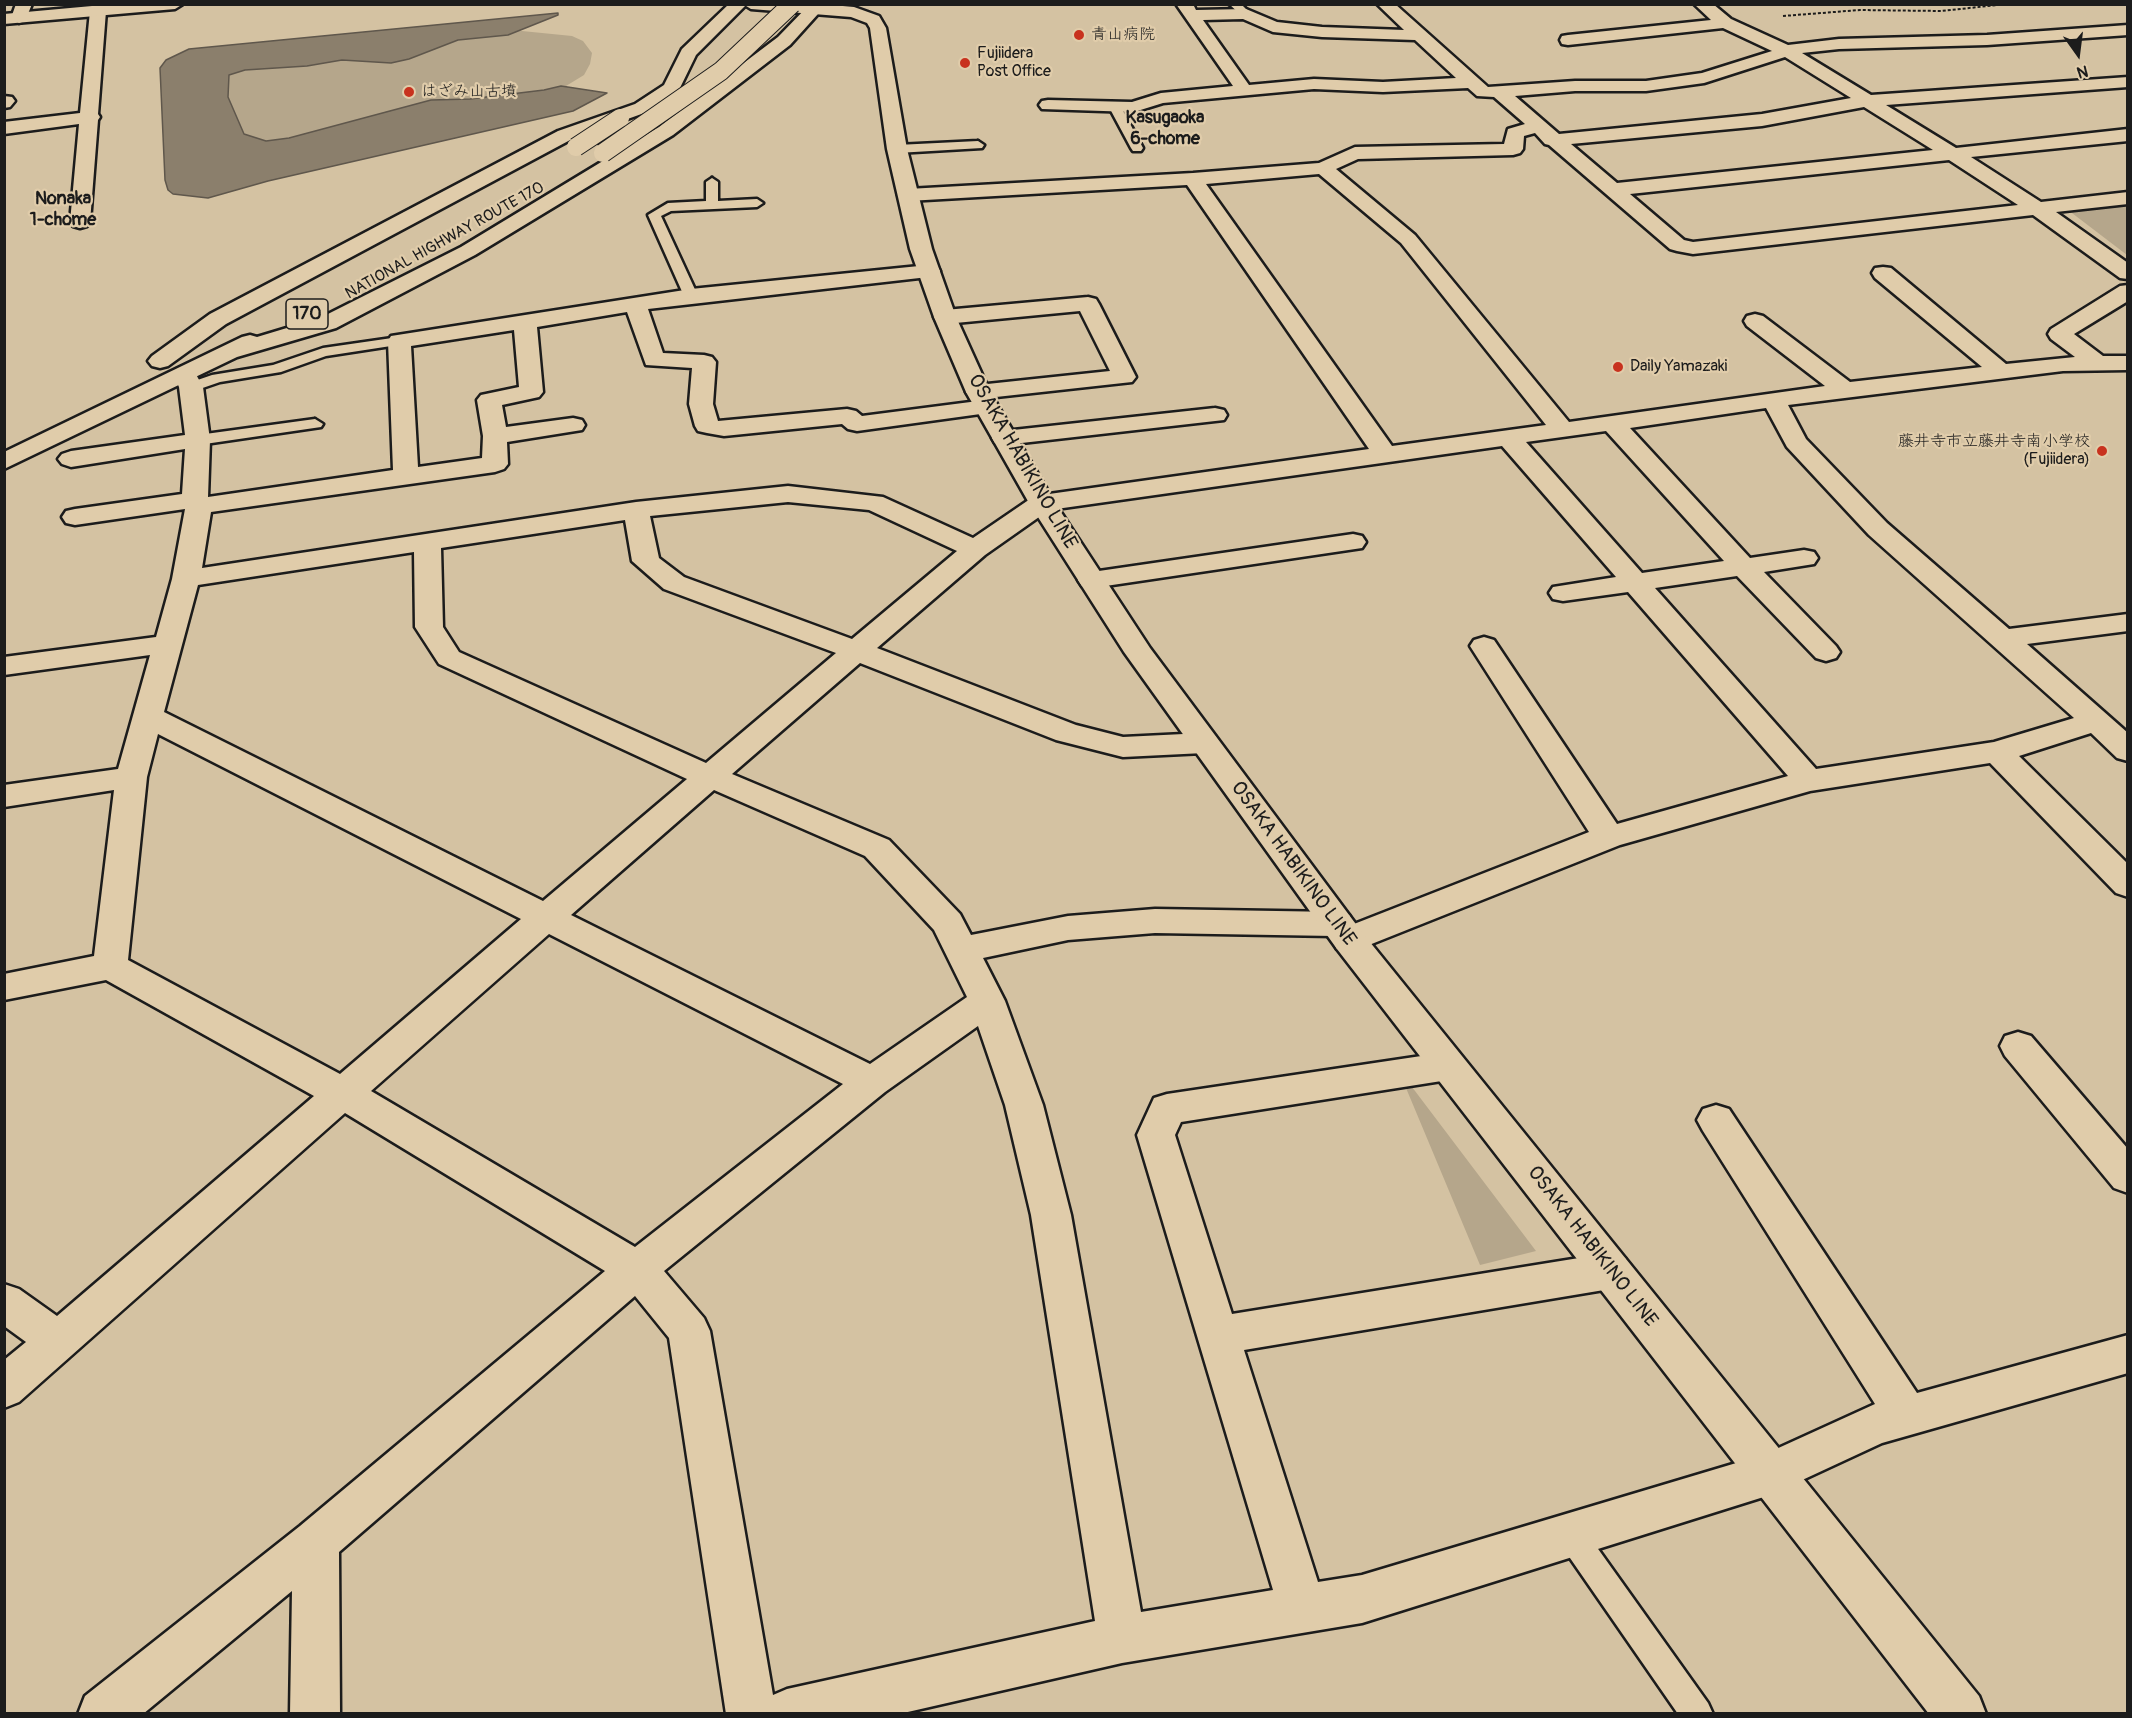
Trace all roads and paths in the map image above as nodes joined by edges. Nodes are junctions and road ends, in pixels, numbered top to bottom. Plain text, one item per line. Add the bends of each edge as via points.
1 (175, 4) edge
2 (739, 4) edge
3 (751, 4) edge
4 (768, 4) edge
5 (1385, 4) edge
6 (1702, 4) edge
7 (2007, 4) edge
8 (809, 6) edge
9 (1240, 9) edge
10 (1187, 10) edge
11 (98, 11) junction
12 (16, 14) edge
13 (1724, 22) junction
14 (2127, 30) edge
15 (1418, 35) junction
16 (1568, 40) dead end
17 (1787, 51) junction
18 (1471, 81) junction
19 (2127, 82) edge
20 (1245, 91) junction
21 (1499, 92) junction
22 (1866, 101) junction
23 (1048, 105) dead end
24 (1115, 107) junction
25 (90, 117) junction
26 (4, 128) edge
27 (1545, 133) junction
28 (2127, 135) edge
29 (978, 145) dead end
30 (1137, 148) dead end
31 (897, 150) junction
32 (1951, 153) junction
33 (1323, 168) junction
34 (1193, 179) junction
35 (712, 182) dead end
36 (1612, 190) junction
37 (908, 195) junction
38 (2127, 198) edge
39 (757, 203) dead end
40 (712, 205) junction
41 (2038, 209) junction
42 (80, 222) dead end
43 (431, 230) dead end
44 (358, 268) dead end
45 (929, 271) junction
46 (1883, 273) dead end
47 (2127, 273) edge
48 (2127, 291) edge
49 (691, 296) junction
50 (636, 305) junction
51 (945, 317) junction
52 (1755, 321) dead end
53 (525, 323) junction
54 (399, 341) junction
55 (230, 352) junction
56 (160, 361) junction
57 (2096, 362) junction
58 (2127, 363) edge
59 (139, 371) dead end
60 (2001, 371) junction
61 (188, 381) junction
62 (1845, 390) junction
63 (982, 400) junction
64 (1773, 400) junction
65 (1215, 415) dead end
66 (1611, 422) junction
67 (315, 424) dead end
68 (573, 425) dead end
69 (1562, 429) junction
70 (495, 436) junction
71 (1506, 436) junction
72 (1004, 438) junction
73 (198, 440) junction
74 (1385, 454) junction
75 (71, 459) dead end
76 (4, 462) edge
77 (406, 476) junction
78 (197, 503) junction
79 (1042, 503) junction
80 (636, 510) junction
81 (75, 517) dead end
82 (1353, 542) dead end
83 (427, 543) junction
84 (975, 549) junction
85 (1804, 558) dead end
86 (1744, 567) junction
87 (186, 579) junction
88 (1092, 580) junction
89 (1635, 583) junction
90 (1563, 593) dead end
91 (2127, 622) edge
92 (2003, 639) junction
93 (168, 644) junction
94 (1484, 646) dead end
95 (857, 651) junction
96 (1826, 652) dead end
97 (4, 666) edge
98 (148, 716) junction
99 (2096, 721) junction
100 (1204, 743) junction
101 (2127, 751) edge
102 (1997, 752) junction
103 (131, 777) junction
104 (711, 777) junction
105 (1809, 782) junction
106 (4, 796) edge
107 (1609, 837) junction
108 (2127, 885) edge
109 (546, 918) junction
110 (1343, 932) junction
111 (961, 950) junction
112 (110, 966) junction
113 (4, 987) edge
114 (987, 1001) junction
115 (2018, 1046) dead end
116 (1448, 1066) junction
117 (872, 1082) junction
118 (344, 1094) junction
119 (1716, 1120) dead end
120 (2127, 1177) edge
121 (637, 1269) junction
122 (1610, 1271) junction
123 (4, 1302) edge
124 (1218, 1335) junction
125 (58, 1341) junction
126 (2127, 1354) edge
127 (4, 1388) edge
128 (1907, 1416) junction
129 (1770, 1474) junction
130 (1571, 1535) junction
131 (316, 1542) junction
132 (1303, 1609) junction
133 (1122, 1639) junction
134 (103, 1713) edge
135 (315, 1713) edge
136 (751, 1713) edge
137 (787, 1713) edge
138 (1697, 1713) edge
139 (1960, 1713) edge

1 - 11 main road
2 - 56 main road via 688,53 672,88 641,108 565,135 218,319
3 - 8 main road, OSAKA HABIKINO LINE
4 - 43 main road, NATIONAL HIGHWAY ROUTE 170, bridge via 674,83 576,147
5 - 15 main road
6 - 13 main road
7 - 13 path via 1941,11 1860,10
8 - 31 main road, OSAKA HABIKINO LINE via 854,12 873,20 878,28
8 - 55 main road, NATIONAL HIGHWAY ROUTE 170 / 170, bridge via 603,153 414,262
8 - 55 main road via 784,41 666,131 468,251 328,323
9 - 10 main road
9 - 15 main road via 1273,27
10 - 20 main road
11 - 12 main road
11 - 25 main road
13 - 16 main road
13 - 17 main road
14 - 17 main road via 1987,40 1839,44
15 - 18 main road
17 - 21 main road via 1704,78 1646,86
17 - 22 main road
18 - 20 main road via 1383,87 1314,84
18 - 21 main road via 1483,92
19 - 22 main road
20 - 24 main road via 1161,98 1134,107
21 - 27 main road
22 - 27 main road via 1762,120
22 - 32 main road
23 - 24 main road
24 - 30 lane
25 - 26 main road
25 - 42 main road
27 - 33 main road via 1515,133 1514,149 1355,153
27 - 36 main road
28 - 32 main road
29 - 31 lane
31 - 37 main road, OSAKA HABIKINO LINE
32 - 36 main road
32 - 41 main road
33 - 34 main road
33 - 69 main road via 1408,240
34 - 37 main road
34 - 74 main road
35 - 40 lane
36 - 41 main road via 1677,245 1693,248
37 - 45 main road, OSAKA HABIKINO LINE
38 - 41 main road
39 - 40 lane
40 - 49 lane via 668,207 654,215
41 - 47 main road
44 - 56 main road, NATIONAL HIGHWAY ROUTE 170 / 170
45 - 49 main road
45 - 51 main road, OSAKA HABIKINO LINE
46 - 60 main road
48 - 57 main road via 2059,334
49 - 50 main road
50 - 53 main road
50 - 63 main road via 654,360 704,362 701,404 707,426 724,429 847,416 857,424
51 - 63 main road, OSAKA HABIKINO LINE
51 - 63 main road via 1088,304 1124,377
52 - 62 main road
53 - 54 main road
53 - 70 main road via 531,392 489,400
54 - 61 lane via 323,352 276,369
54 - 77 main road
55 - 61 main road, NATIONAL HIGHWAY ROUTE 170 / 170
56 - 59 main road, NATIONAL HIGHWAY ROUTE 170 / 170
57 - 58 main road
57 - 60 main road
60 - 62 main road
61 - 73 main road
61 - 76 main road, NATIONAL HIGHWAY ROUTE 170 / 170
62 - 64 main road
63 - 72 main road, OSAKA HABIKINO LINE
64 - 66 main road
64 - 92 main road via 1796,442 1878,529
65 - 72 main road
66 - 69 main road
66 - 86 main road
67 - 73 lane
68 - 70 main road
69 - 71 main road
70 - 77 main road via 495,464
71 - 74 main road
71 - 89 main road
72 - 79 main road, OSAKA HABIKINO LINE
73 - 75 main road
73 - 78 main road
74 - 79 main road
77 - 78 main road
78 - 81 main road
78 - 87 main road
79 - 84 main road
79 - 88 main road, OSAKA HABIKINO LINE
80 - 83 main road
80 - 84 main road via 788,494 874,503
80 - 95 main road via 646,561 674,583
82 - 88 main road
83 - 87 main road
83 - 104 main road via 429,627 449,658
84 - 95 main road
85 - 86 main road
86 - 89 main road
86 - 96 main road
87 - 93 main road
88 - 100 main road, OSAKA HABIKINO LINE
89 - 90 main road
89 - 105 main road
91 - 92 main road
92 - 99 main road
93 - 97 main road
93 - 98 main road
94 - 107 main road
95 - 100 main road via 1067,733 1123,747
95 - 104 main road
98 - 103 main road
98 - 109 main road
99 - 101 main road
99 - 102 main road
100 - 110 main road, OSAKA HABIKINO LINE
102 - 105 main road
102 - 108 main road
103 - 106 main road
103 - 112 main road
104 - 109 main road
104 - 111 main road via 877,848 948,923
105 - 107 main road
107 - 110 main road
109 - 117 main road
109 - 118 main road
110 - 111 main road via 1144,922 1068,928
110 - 116 main road, OSAKA HABIKINO LINE
111 - 114 main road
112 - 113 main road
112 - 118 main road
114 - 117 main road
114 - 133 main road via 1024,1105 1051,1215
115 - 120 main road
116 - 122 main road, OSAKA HABIKINO LINE
116 - 124 main road via 1167,1109 1156,1135
117 - 121 main road
118 - 121 main road
118 - 125 main road
119 - 128 main road
121 - 131 main road
121 - 136 main road via 689,1331
122 - 124 main road
122 - 129 main road, OSAKA HABIKINO LINE
123 - 125 main road
124 - 132 main road
125 - 127 main road
126 - 128 main road
128 - 129 main road via 1875,1425
129 - 130 main road
129 - 139 main road, OSAKA HABIKINO LINE
130 - 132 main road via 1362,1599
130 - 138 lane
131 - 134 main road
131 - 135 main road
132 - 133 main road
133 - 137 main road

